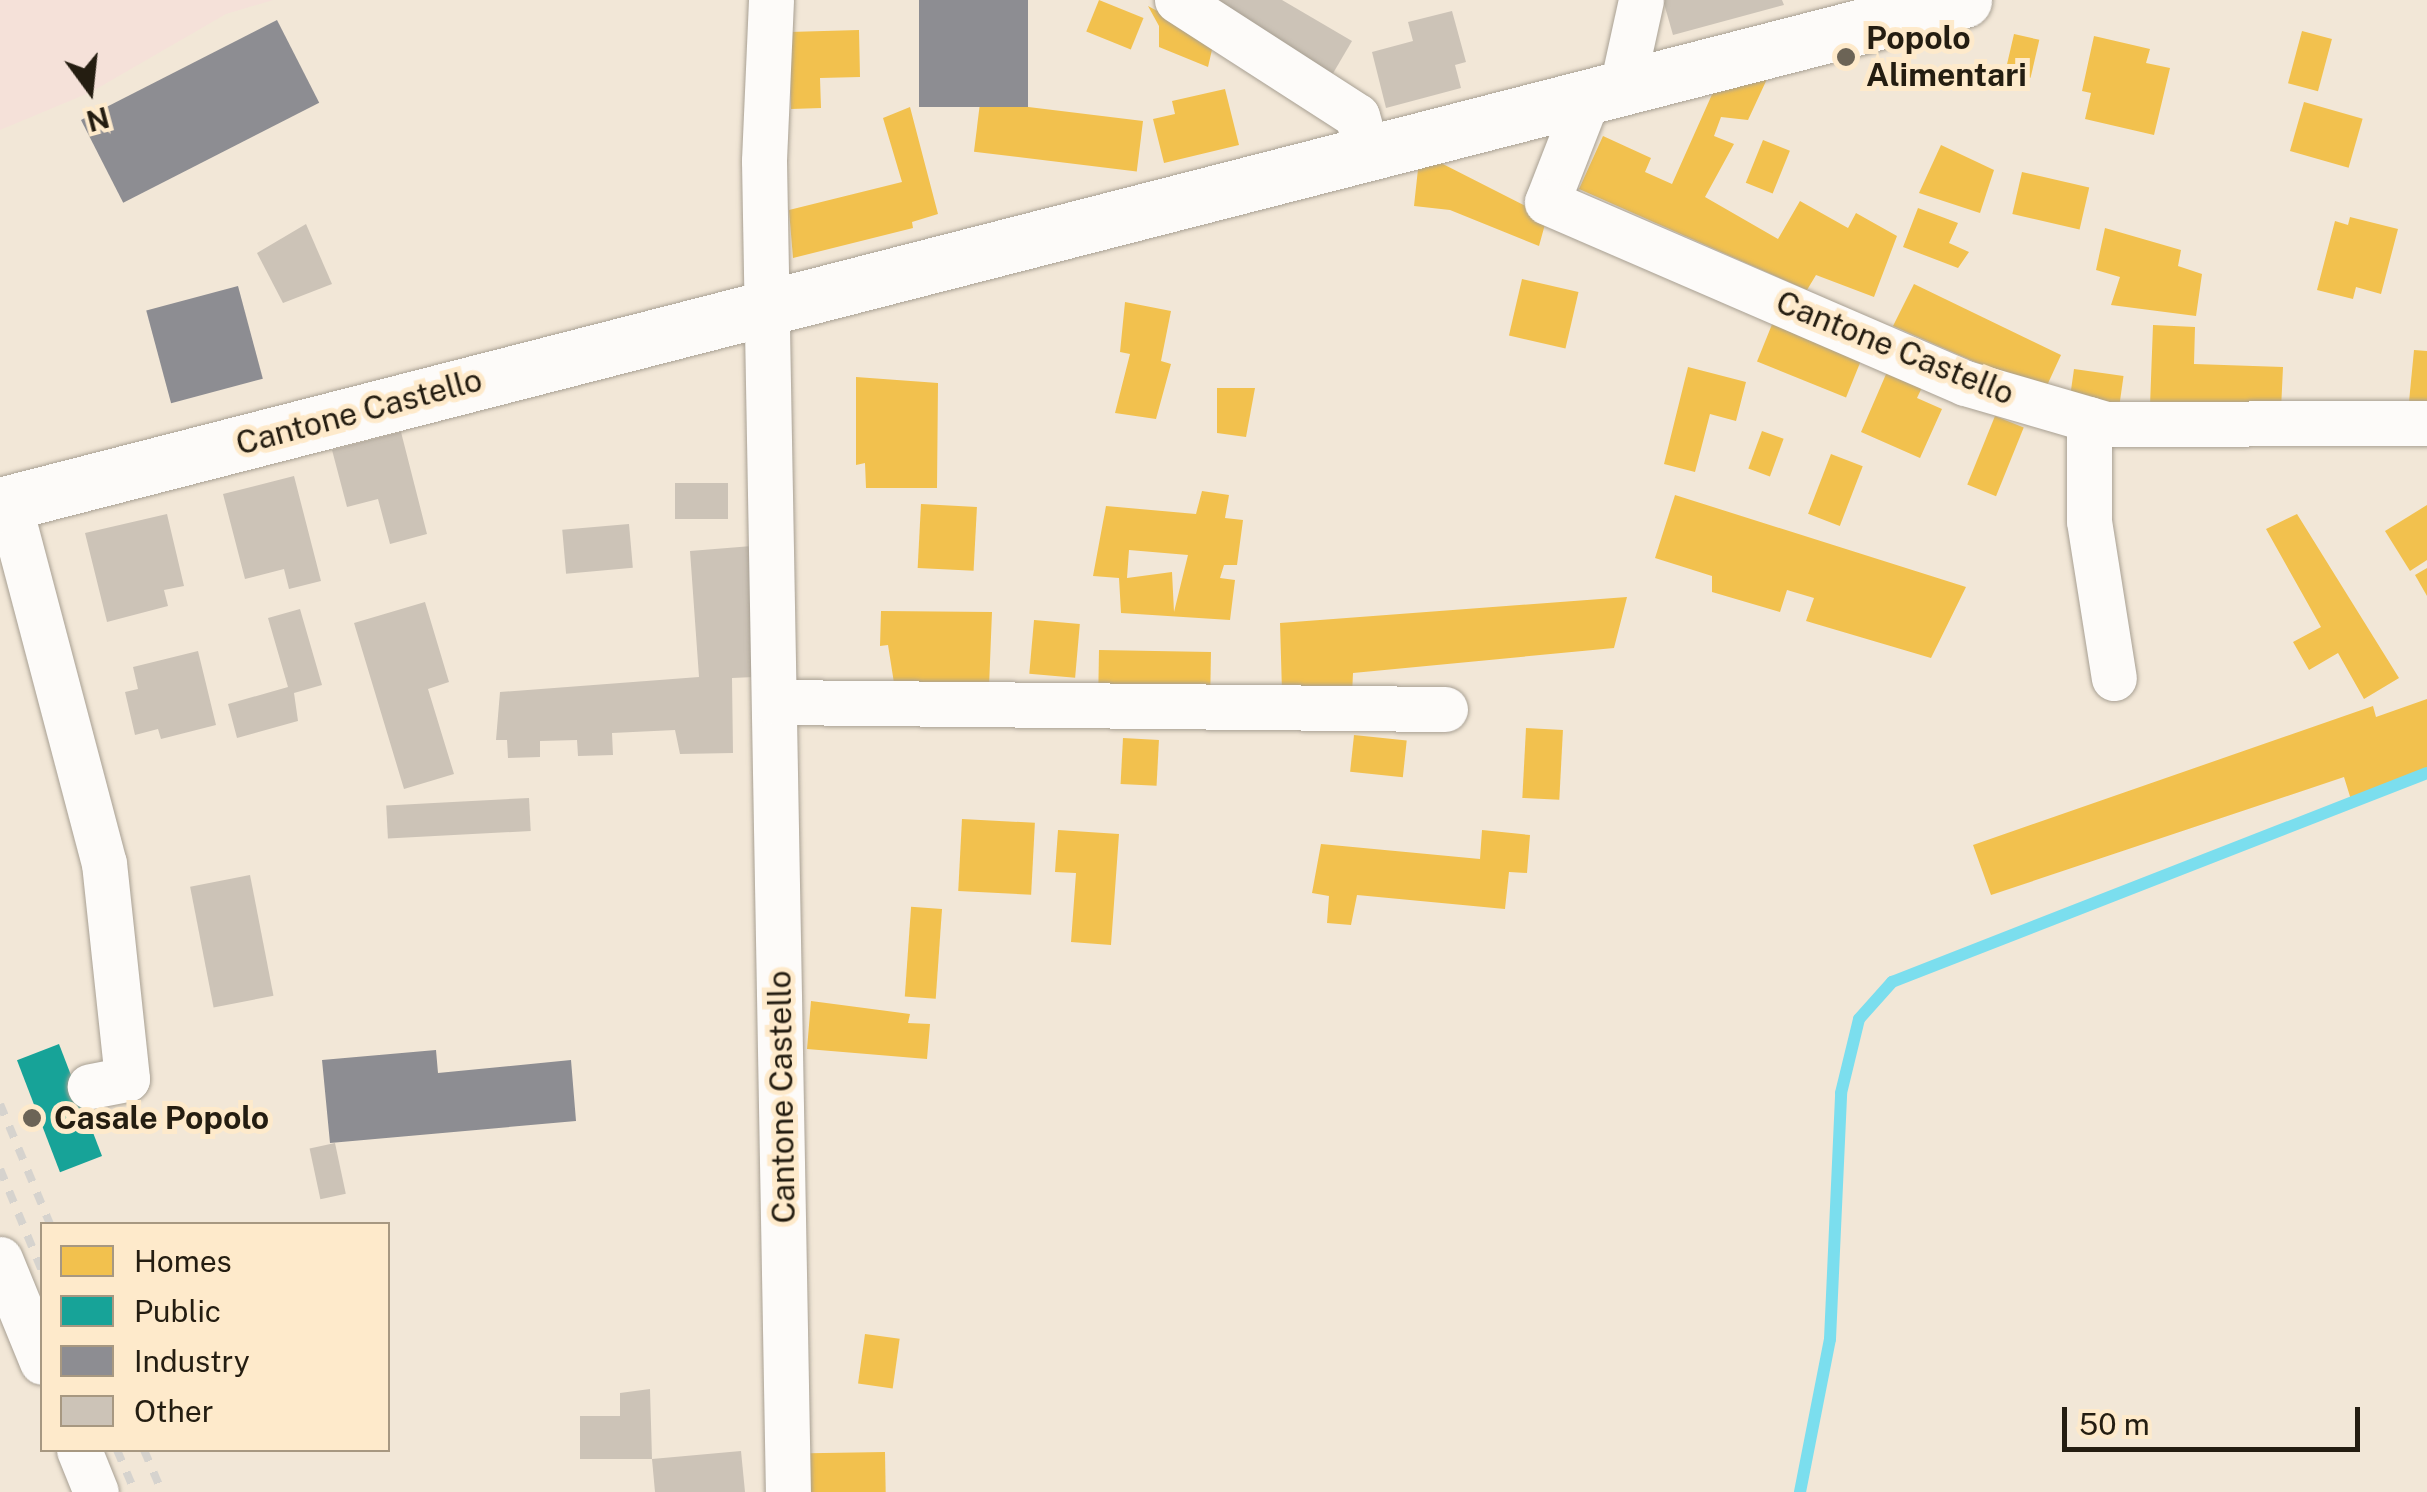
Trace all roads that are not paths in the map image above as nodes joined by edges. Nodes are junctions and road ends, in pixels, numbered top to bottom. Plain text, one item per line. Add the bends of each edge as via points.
1 (771, 0) edge
2 (1177, 0) edge
3 (1642, 0) edge
4 (1964, 0) edge
5 (1604, 96) junction
6 (1368, 154) junction
7 (768, 304) junction
8 (2089, 419) junction
9 (2427, 422) edge
10 (4, 504) edge
11 (2114, 678) dead end
12 (775, 702) junction
13 (1445, 709) dead end
14 (90, 1086) dead end
15 (0, 1259) edge
16 (40, 1357) edge
17 (80, 1452) edge
18 (96, 1492) edge
19 (788, 1492) edge

1 - 7 street, Cantone Castello via 764,161
2 - 6 street via 1357,116
3 - 5 street, Cantone Castello
4 - 5 street, Cantone Castello
5 - 6 street, Cantone Castello
5 - 8 street, Cantone Castello via 1547,202 1966,383
6 - 7 street, Cantone Castello
7 - 10 street, Cantone Castello
7 - 12 street, Cantone Castello
8 - 9 street, Cantone Castello
8 - 11 street via 2089,521
10 - 14 street, Cantone Castello via 104,863 128,1080
12 - 13 street
12 - 19 street, Cantone Castello
15 - 16 street
17 - 18 street

